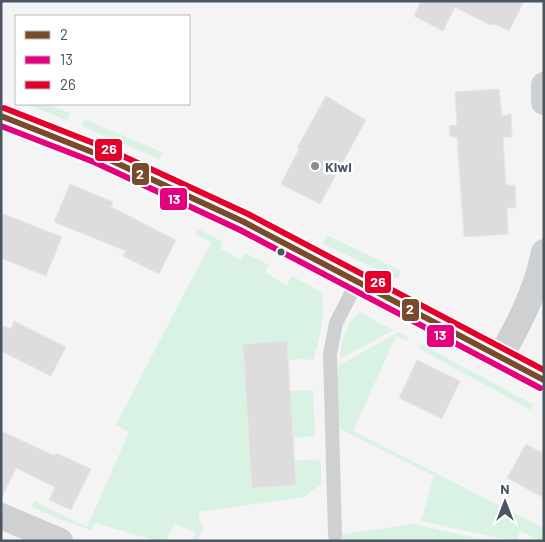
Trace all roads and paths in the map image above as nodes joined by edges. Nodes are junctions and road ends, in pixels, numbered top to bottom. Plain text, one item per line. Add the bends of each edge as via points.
1 (544, 85) edge
2 (544, 102) edge
3 (1, 116) edge
4 (544, 252) edge
5 (357, 282) junction
6 (501, 356) junction
7 (544, 380) edge
8 (1, 516) edge
9 (335, 535) dead end
10 (60, 541) edge

1 - 2 street
3 - 5 street via 96,154 244,222
4 - 6 street via 527,304
5 - 6 street
5 - 9 lane via 336,323 330,354
6 - 7 street
8 - 10 street

